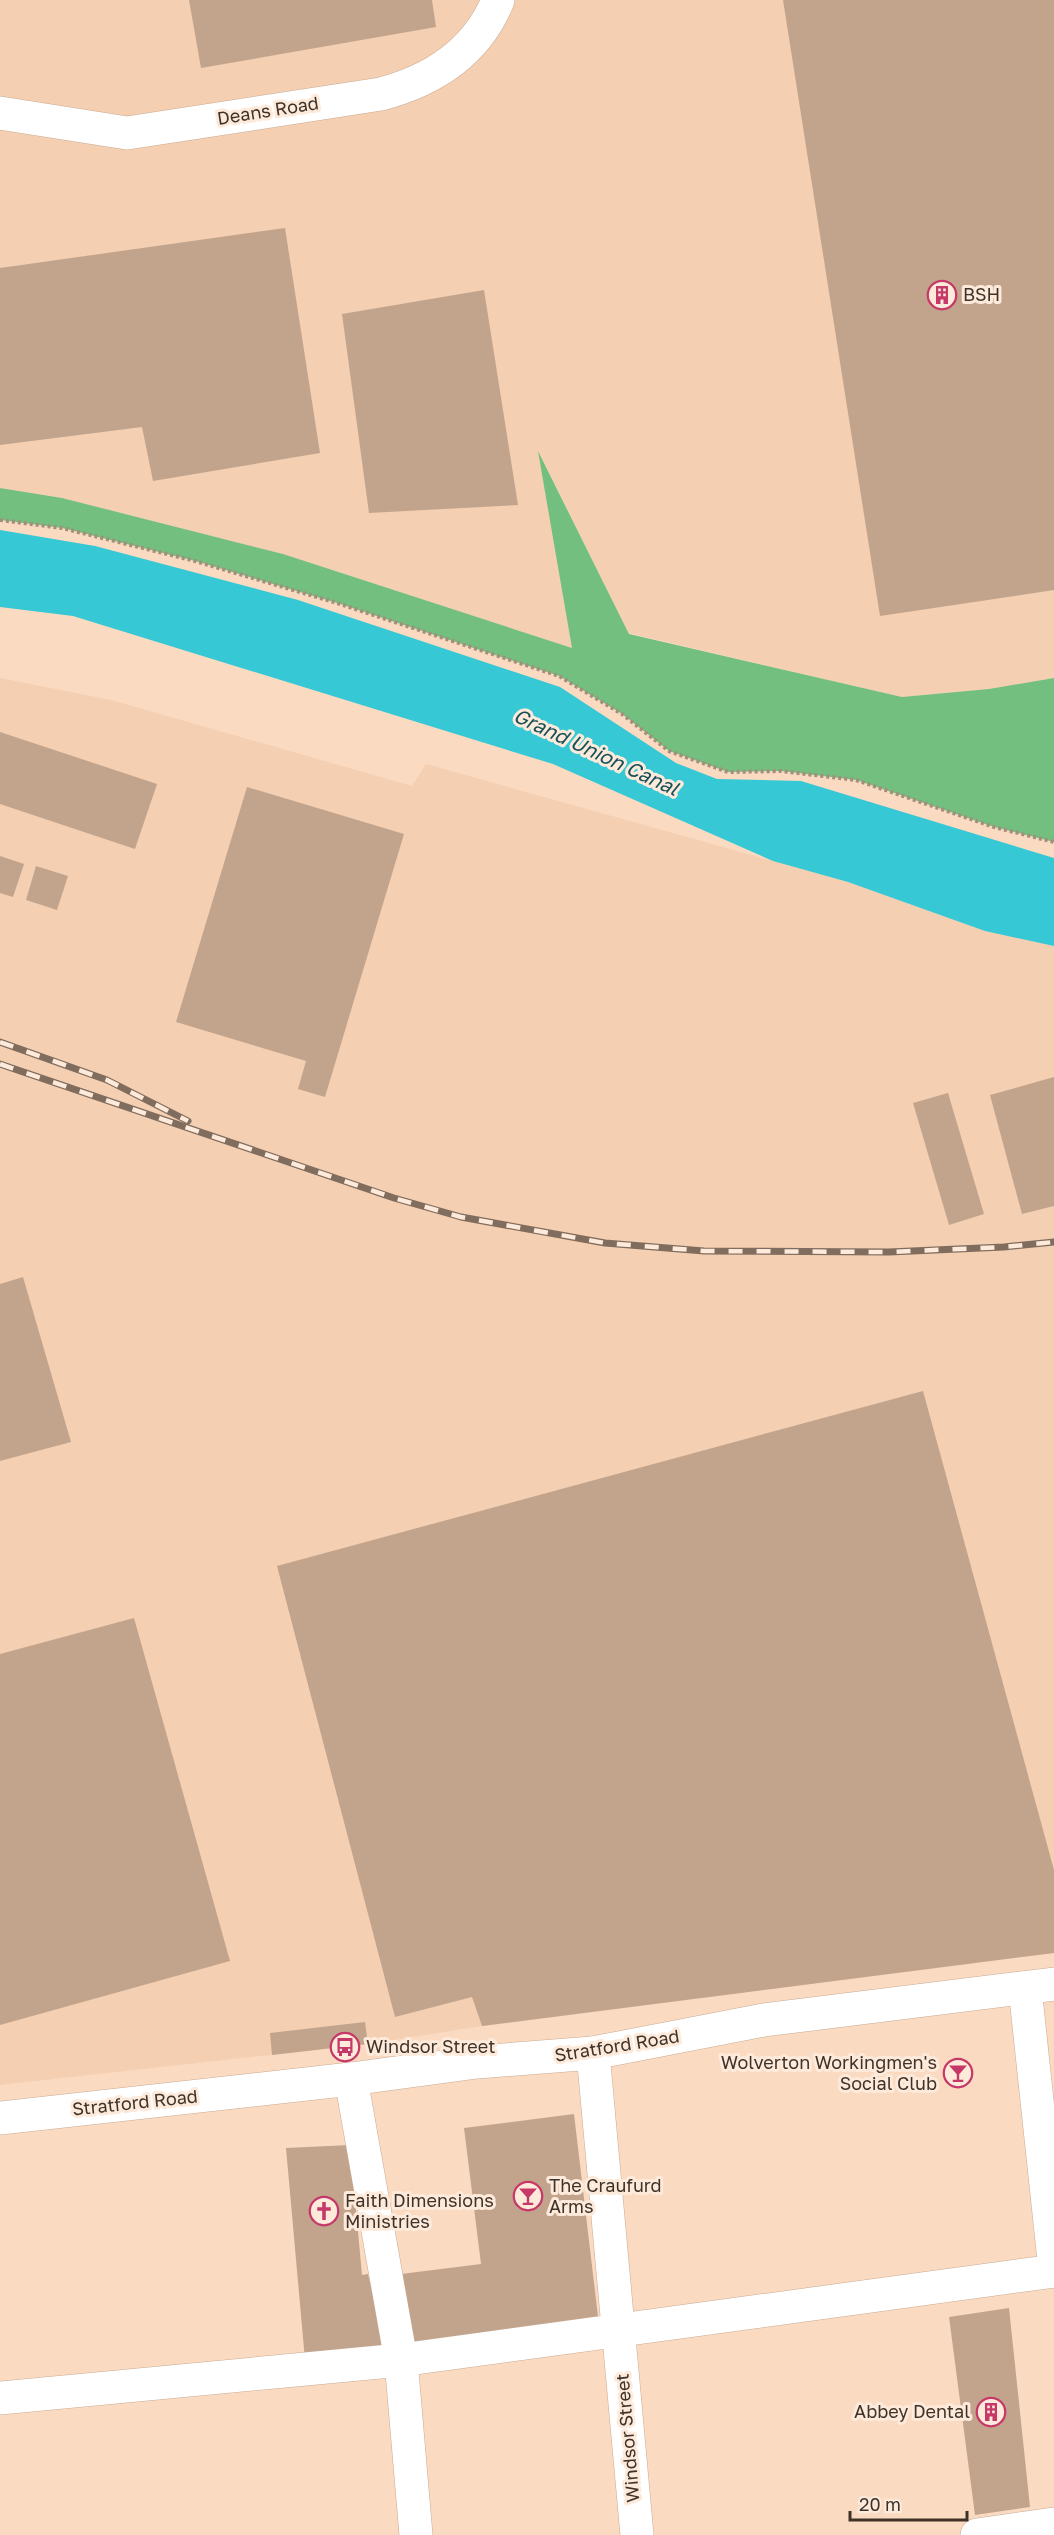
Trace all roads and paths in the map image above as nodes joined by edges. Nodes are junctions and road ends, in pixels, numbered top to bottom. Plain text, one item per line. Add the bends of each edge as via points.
1 (498, 0) edge
2 (0, 113) edge
3 (0, 520) edge
4 (1054, 842) edge
5 (1039, 1986) edge
6 (593, 2053) junction
7 (351, 2079) junction
8 (0, 2118) edge
9 (1054, 2260) edge
10 (1054, 2271) edge
11 (619, 2331) junction
12 (400, 2360) junction
13 (0, 2398) edge
14 (1054, 2524) edge
15 (416, 2535) edge
16 (637, 2535) edge
17 (977, 2535) edge

1 - 2 street, Deans Road via 478,36 458,57 435,74 381,94 127,133
3 - 4 path via 62,528 195,561 559,676 622,714 669,751 728,772 781,771 856,780 994,827
5 - 6 street, Stratford Road via 764,2020
5 - 9 street
6 - 7 street, Stratford Road via 477,2062
6 - 11 street, Windsor Street
7 - 8 street, Stratford Road
7 - 12 street
10 - 11 street
11 - 12 street
11 - 16 street, Windsor Street
12 - 13 street
12 - 15 street
14 - 17 street

